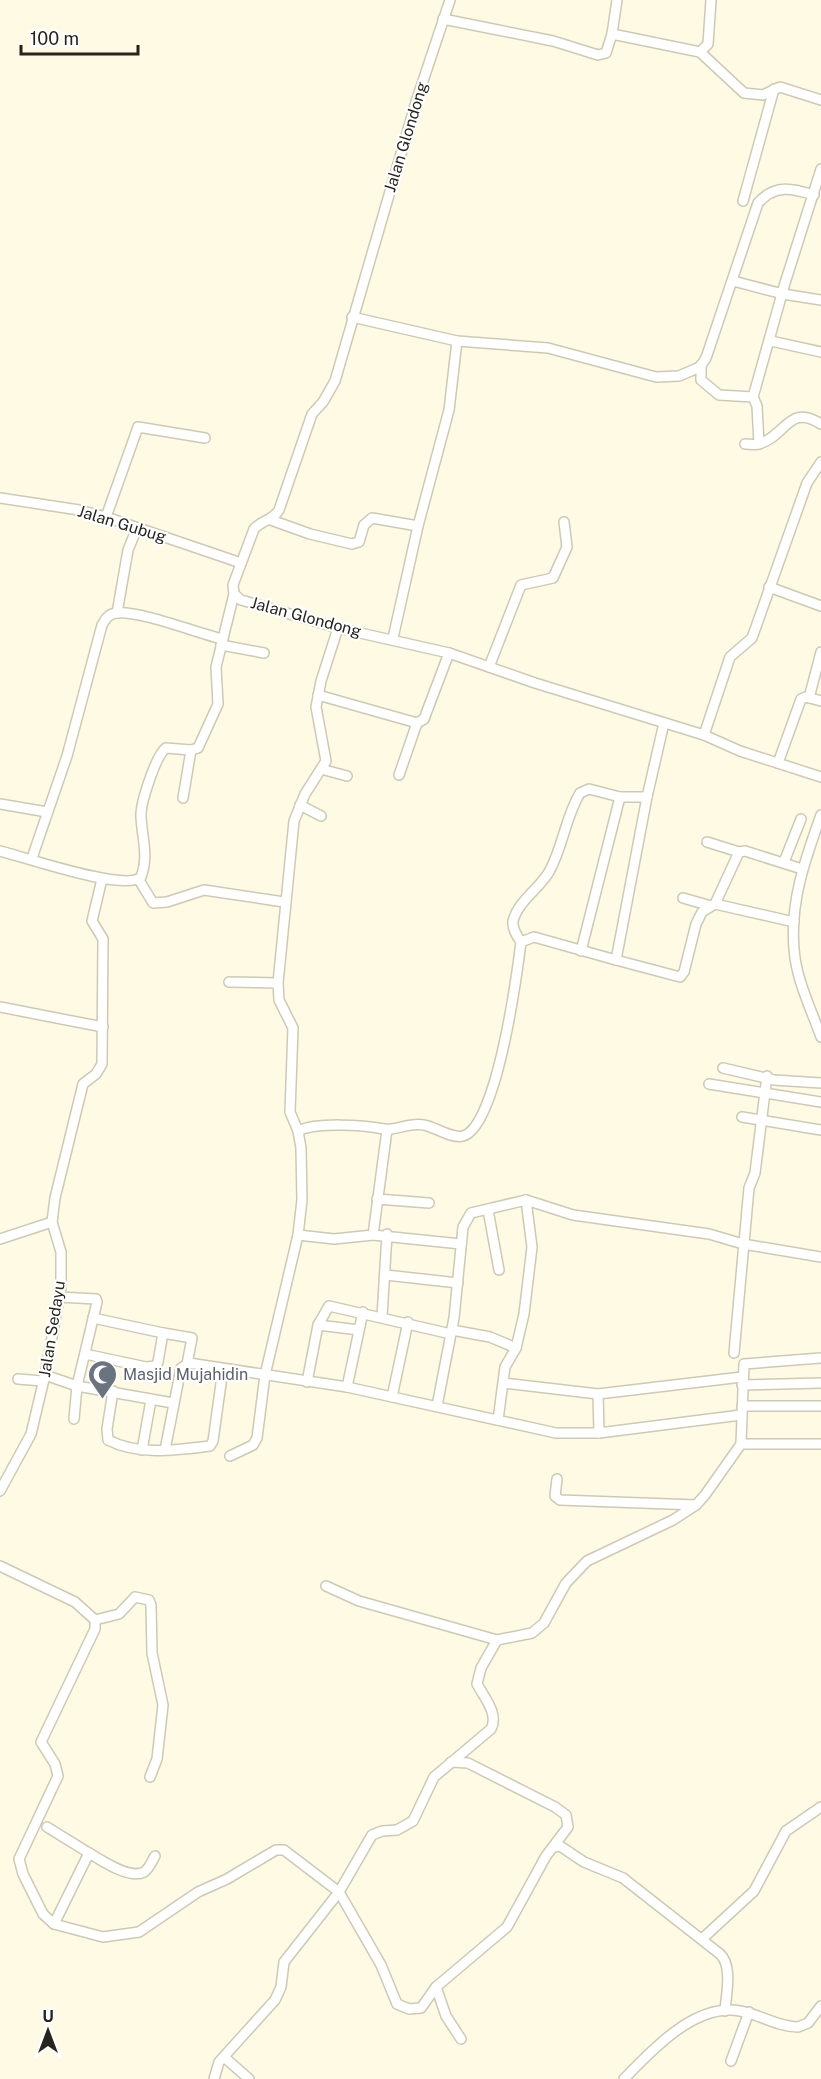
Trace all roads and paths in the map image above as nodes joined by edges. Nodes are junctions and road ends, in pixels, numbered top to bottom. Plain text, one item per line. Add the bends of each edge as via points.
1 (450, 0) edge
2 (617, 0) edge
3 (711, 0) edge
4 (442, 20) junction
5 (612, 34) junction
6 (700, 52) junction
7 (774, 89) junction
8 (821, 100) edge
9 (821, 169) edge
10 (814, 195) junction
11 (743, 201) dead end
12 (733, 281) junction
13 (783, 294) junction
14 (821, 300) edge
15 (352, 317) junction
16 (457, 341) junction
17 (771, 341) junction
18 (821, 352) edge
19 (701, 365) junction
20 (753, 397) junction
21 (821, 424) edge
22 (205, 438) dead end
23 (745, 444) dead end
24 (759, 444) junction
25 (818, 466) edge
26 (0, 498) edge
27 (105, 517) junction
28 (271, 520) junction
29 (564, 522) dead end
30 (418, 526) junction
31 (137, 528) junction
32 (241, 563) junction
33 (770, 587) junction
34 (234, 594) junction
35 (821, 606) edge
36 (117, 613) junction
37 (338, 628) junction
38 (393, 638) junction
39 (222, 642) junction
40 (821, 652) edge
41 (264, 653) dead end
42 (449, 653) junction
43 (489, 666) junction
44 (318, 695) junction
45 (808, 698) junction
46 (821, 701) edge
47 (417, 723) junction
48 (664, 723) junction
49 (704, 735) junction
50 (191, 750) junction
51 (778, 763) junction
52 (321, 769) junction
53 (399, 775) dead end
54 (347, 776) dead end
55 (821, 777) edge
56 (620, 797) junction
57 (647, 797) junction
58 (183, 798) dead end
59 (0, 804) edge
60 (300, 805) junction
61 (47, 812) junction
62 (821, 815) edge
63 (321, 816) dead end
64 (801, 819) dead end
65 (796, 832) junction
66 (813, 838) junction
67 (707, 842) dead end
68 (0, 851) edge
69 (740, 852) junction
70 (32, 858) junction
71 (784, 862) junction
72 (802, 869) junction
73 (102, 879) junction
74 (139, 880) junction
75 (683, 898) dead end
76 (284, 902) junction
77 (713, 905) junction
78 (794, 922) junction
79 (521, 942) junction
80 (581, 951) junction
81 (616, 960) junction
82 (229, 982) dead end
83 (278, 983) junction
84 (0, 1008) edge
85 (103, 1027) junction
86 (821, 1037) edge
87 (723, 1068) dead end
88 (767, 1077) junction
89 (821, 1083) edge
90 (709, 1084) dead end
91 (765, 1093) junction
92 (821, 1102) edge
93 (742, 1117) dead end
94 (762, 1120) junction
95 (387, 1130) junction
96 (821, 1130) edge
97 (298, 1131) junction
98 (377, 1199) junction
99 (526, 1200) junction
100 (429, 1203) dead end
101 (488, 1210) junction
102 (52, 1222) junction
103 (387, 1234) junction
104 (298, 1235) junction
105 (373, 1235) junction
106 (0, 1239) edge
107 (461, 1244) junction
108 (743, 1244) junction
109 (821, 1257) edge
110 (499, 1269) dead end
111 (386, 1275) junction
112 (458, 1283) junction
113 (59, 1297) junction
114 (363, 1312) junction
115 (382, 1317) junction
116 (93, 1318) junction
117 (408, 1322) junction
118 (318, 1325) junction
119 (359, 1330) junction
120 (451, 1332) junction
121 (163, 1333) junction
122 (516, 1348) junction
123 (734, 1353) dead end
124 (85, 1354) junction
125 (821, 1358) edge
126 (187, 1364) junction
127 (223, 1369) junction
128 (265, 1375) junction
129 (44, 1378) junction
130 (18, 1379) dead end
131 (742, 1381) junction
132 (307, 1382) junction
133 (504, 1383) junction
134 (821, 1383) edge
135 (77, 1386) junction
136 (347, 1387) junction
137 (113, 1391) junction
138 (598, 1394) junction
139 (392, 1398) junction
140 (152, 1400) junction
141 (173, 1403) junction
142 (437, 1406) junction
143 (821, 1406) edge
144 (741, 1410) junction
145 (74, 1419) dead end
146 (498, 1420) junction
147 (599, 1432) junction
148 (741, 1444) junction
149 (821, 1444) edge
150 (142, 1449) junction
151 (165, 1450) junction
152 (230, 1456) dead end
153 (557, 1479) dead end
154 (0, 1491) edge
155 (696, 1505) junction
156 (0, 1566) edge
157 (326, 1586) dead end
158 (95, 1620) junction
159 (497, 1640) junction
160 (452, 1762) junction
161 (150, 1777) dead end
162 (821, 1807) edge
163 (47, 1827) dead end
164 (554, 1847) junction
165 (89, 1852) junction
166 (155, 1856) dead end
167 (339, 1892) junction
168 (54, 1924) junction
169 (702, 1940) junction
170 (436, 1987) junction
171 (821, 2006) edge
172 (725, 2011) junction
173 (749, 2012) junction
174 (461, 2040) dead end
175 (224, 2057) junction
176 (731, 2061) dead end
177 (214, 2079) edge
178 (249, 2079) edge
179 (624, 2079) edge

1 - 4 street, Jalan Glondong
2 - 5 street
3 - 6 street via 708,44
4 - 5 street via 553,41 598,55 606,53
4 - 15 street, Jalan Glondong
5 - 6 street
6 - 7 street via 744,93 763,94
7 - 8 street via 786,88
7 - 11 street
9 - 10 street
10 - 12 street via 789,188 765,195 758,203
10 - 13 street
12 - 13 street
12 - 19 street
13 - 14 street
13 - 17 street
15 - 16 street
15 - 28 street, Jalan Glondong via 335,381 312,414 284,499
16 - 19 street via 548,348 667,378
16 - 30 street via 449,410
17 - 18 street
17 - 20 street
19 - 20 street via 701,380 717,394
20 - 24 street
21 - 24 street via 809,416 796,418
22 - 27 street via 138,427
23 - 24 street
25 - 33 street via 807,483
26 - 27 street, Jalan Gubug
27 - 31 street, Jalan Gubug
28 - 30 street via 349,544 359,542 364,525 372,518
28 - 32 street, Jalan Glondong via 254,529
29 - 43 street via 567,547 556,574 549,580 520,585
30 - 38 street
31 - 32 street, Jalan Gubug
31 - 36 street via 128,550
32 - 34 street, Jalan Glondong
33 - 35 street
33 - 49 street via 752,638 730,657
34 - 37 street, Jalan Glondong via 241,600
34 - 39 street
36 - 39 street via 137,615
36 - 61 street via 102,625 67,756
37 - 38 street, Jalan Glondong
37 - 44 street
38 - 42 street, Jalan Glondong
39 - 41 street
39 - 50 street via 216,671 217,708 198,747
40 - 45 street
42 - 43 street, Jalan Glondong
42 - 47 street via 424,719
43 - 48 street, Jalan Glondong
44 - 47 street
44 - 52 street via 317,718 326,753
45 - 46 street
45 - 51 street via 801,699
47 - 53 street
48 - 49 street, Jalan Glondong
48 - 57 street
49 - 51 street, Jalan Glondong
50 - 58 street
50 - 74 street via 166,748 157,759 141,814 146,856
51 - 55 street, Jalan Glondong
52 - 54 street
52 - 60 street
56 - 57 street
56 - 79 street via 589,789 580,793 550,869 513,920
56 - 80 street
57 - 81 street
59 - 61 street
60 - 63 street
60 - 76 street via 294,821
61 - 70 street
62 - 66 street
64 - 65 street
65 - 66 street
65 - 71 street
66 - 72 street
67 - 69 street
68 - 70 street
69 - 71 street
69 - 77 street
70 - 73 street
71 - 72 street
72 - 78 street via 795,895
73 - 74 street
73 - 85 street, Jalan Sedayu via 92,921 103,939
74 - 76 street via 153,903 204,890
75 - 77 street
76 - 83 street
77 - 78 street
77 - 81 street via 702,912 696,924 680,976
78 - 86 street via 799,975
79 - 80 street via 534,937
79 - 95 street via 498,1074 470,1132 458,1136 423,1124
80 - 81 street
82 - 83 street
83 - 97 street via 279,1000 293,1028 290,1112
84 - 85 street
85 - 102 street, Jalan Sedayu via 102,1064 95,1076 83,1084
87 - 88 street
88 - 89 street
88 - 91 street
90 - 91 street
91 - 92 street
91 - 94 street
93 - 94 street
94 - 96 street
94 - 108 street
95 - 97 street via 308,1126
95 - 98 street
97 - 104 street via 303,1167
98 - 100 street
98 - 105 street
99 - 101 street
99 - 108 street via 573,1215 709,1234
99 - 122 street via 532,1247 525,1314
101 - 107 street via 467,1216
101 - 110 street
102 - 106 street
102 - 113 street, Jalan Sedayu via 62,1252
103 - 105 street
103 - 107 street
103 - 111 street
104 - 105 street via 334,1239
104 - 128 street
107 - 112 street
108 - 109 street
108 - 123 street
111 - 112 street
111 - 115 street
112 - 120 street
113 - 116 street via 96,1299
113 - 129 street, Jalan Sedayu
114 - 115 street
114 - 118 street via 329,1306
114 - 119 street
115 - 117 street
116 - 121 street
116 - 124 street
117 - 120 street
117 - 139 street
118 - 119 street
118 - 132 street
119 - 136 street
120 - 122 street via 490,1337
120 - 142 street
121 - 124 street via 158,1362 153,1367
121 - 126 street via 192,1338
122 - 133 street via 505,1367
124 - 135 street
125 - 131 street via 748,1362 743,1367
126 - 127 street
126 - 141 street via 181,1368
127 - 128 street
127 - 151 street via 212,1444
128 - 132 street
128 - 152 street via 256,1441
129 - 130 street
129 - 135 street
129 - 154 street, Jalan Sedayu via 31,1434
131 - 134 street
131 - 138 street
131 - 144 street
132 - 136 street
133 - 138 street
133 - 146 street
135 - 137 street
135 - 145 street
136 - 139 street
137 - 140 street
137 - 150 street via 106,1429 108,1440
138 - 147 street
139 - 142 street
140 - 141 street
140 - 150 street
141 - 151 street
142 - 146 street
143 - 144 street
144 - 147 street
144 - 148 street
146 - 147 street via 556,1433
148 - 149 street
148 - 155 street
150 - 151 street
153 - 155 street via 555,1496 560,1500
155 - 159 street via 674,1520 587,1560 566,1583 538,1628 532,1633
156 - 158 street via 75,1602
157 - 159 street via 359,1601
158 - 161 street via 119,1614 135,1597 149,1600 152,1605 152,1653 163,1705 157,1760
158 - 168 street via 95,1629 41,1742 58,1776 20,1859 34,1900
159 - 160 street via 477,1684 494,1723
160 - 164 street via 468,1763 567,1815 568,1827
160 - 167 street via 434,1777 412,1821 397,1830 372,1835
162 - 169 street via 786,1831 754,1891
163 - 165 street
164 - 169 street via 560,1846 584,1862 623,1878
164 - 170 street via 507,1927
165 - 166 street via 114,1868 138,1874 146,1871
165 - 168 street
167 - 168 street via 294,1856 276,1850 198,1892 139,1932 103,1937
167 - 170 street via 381,1965 397,2004 421,2008
167 - 175 street via 284,1962 275,2000
169 - 172 street via 725,1959
170 - 174 street via 446,2016
171 - 173 street via 808,2023 793,2027
172 - 173 street
172 - 179 street via 694,2020 649,2053
173 - 176 street
175 - 177 street
175 - 178 street

